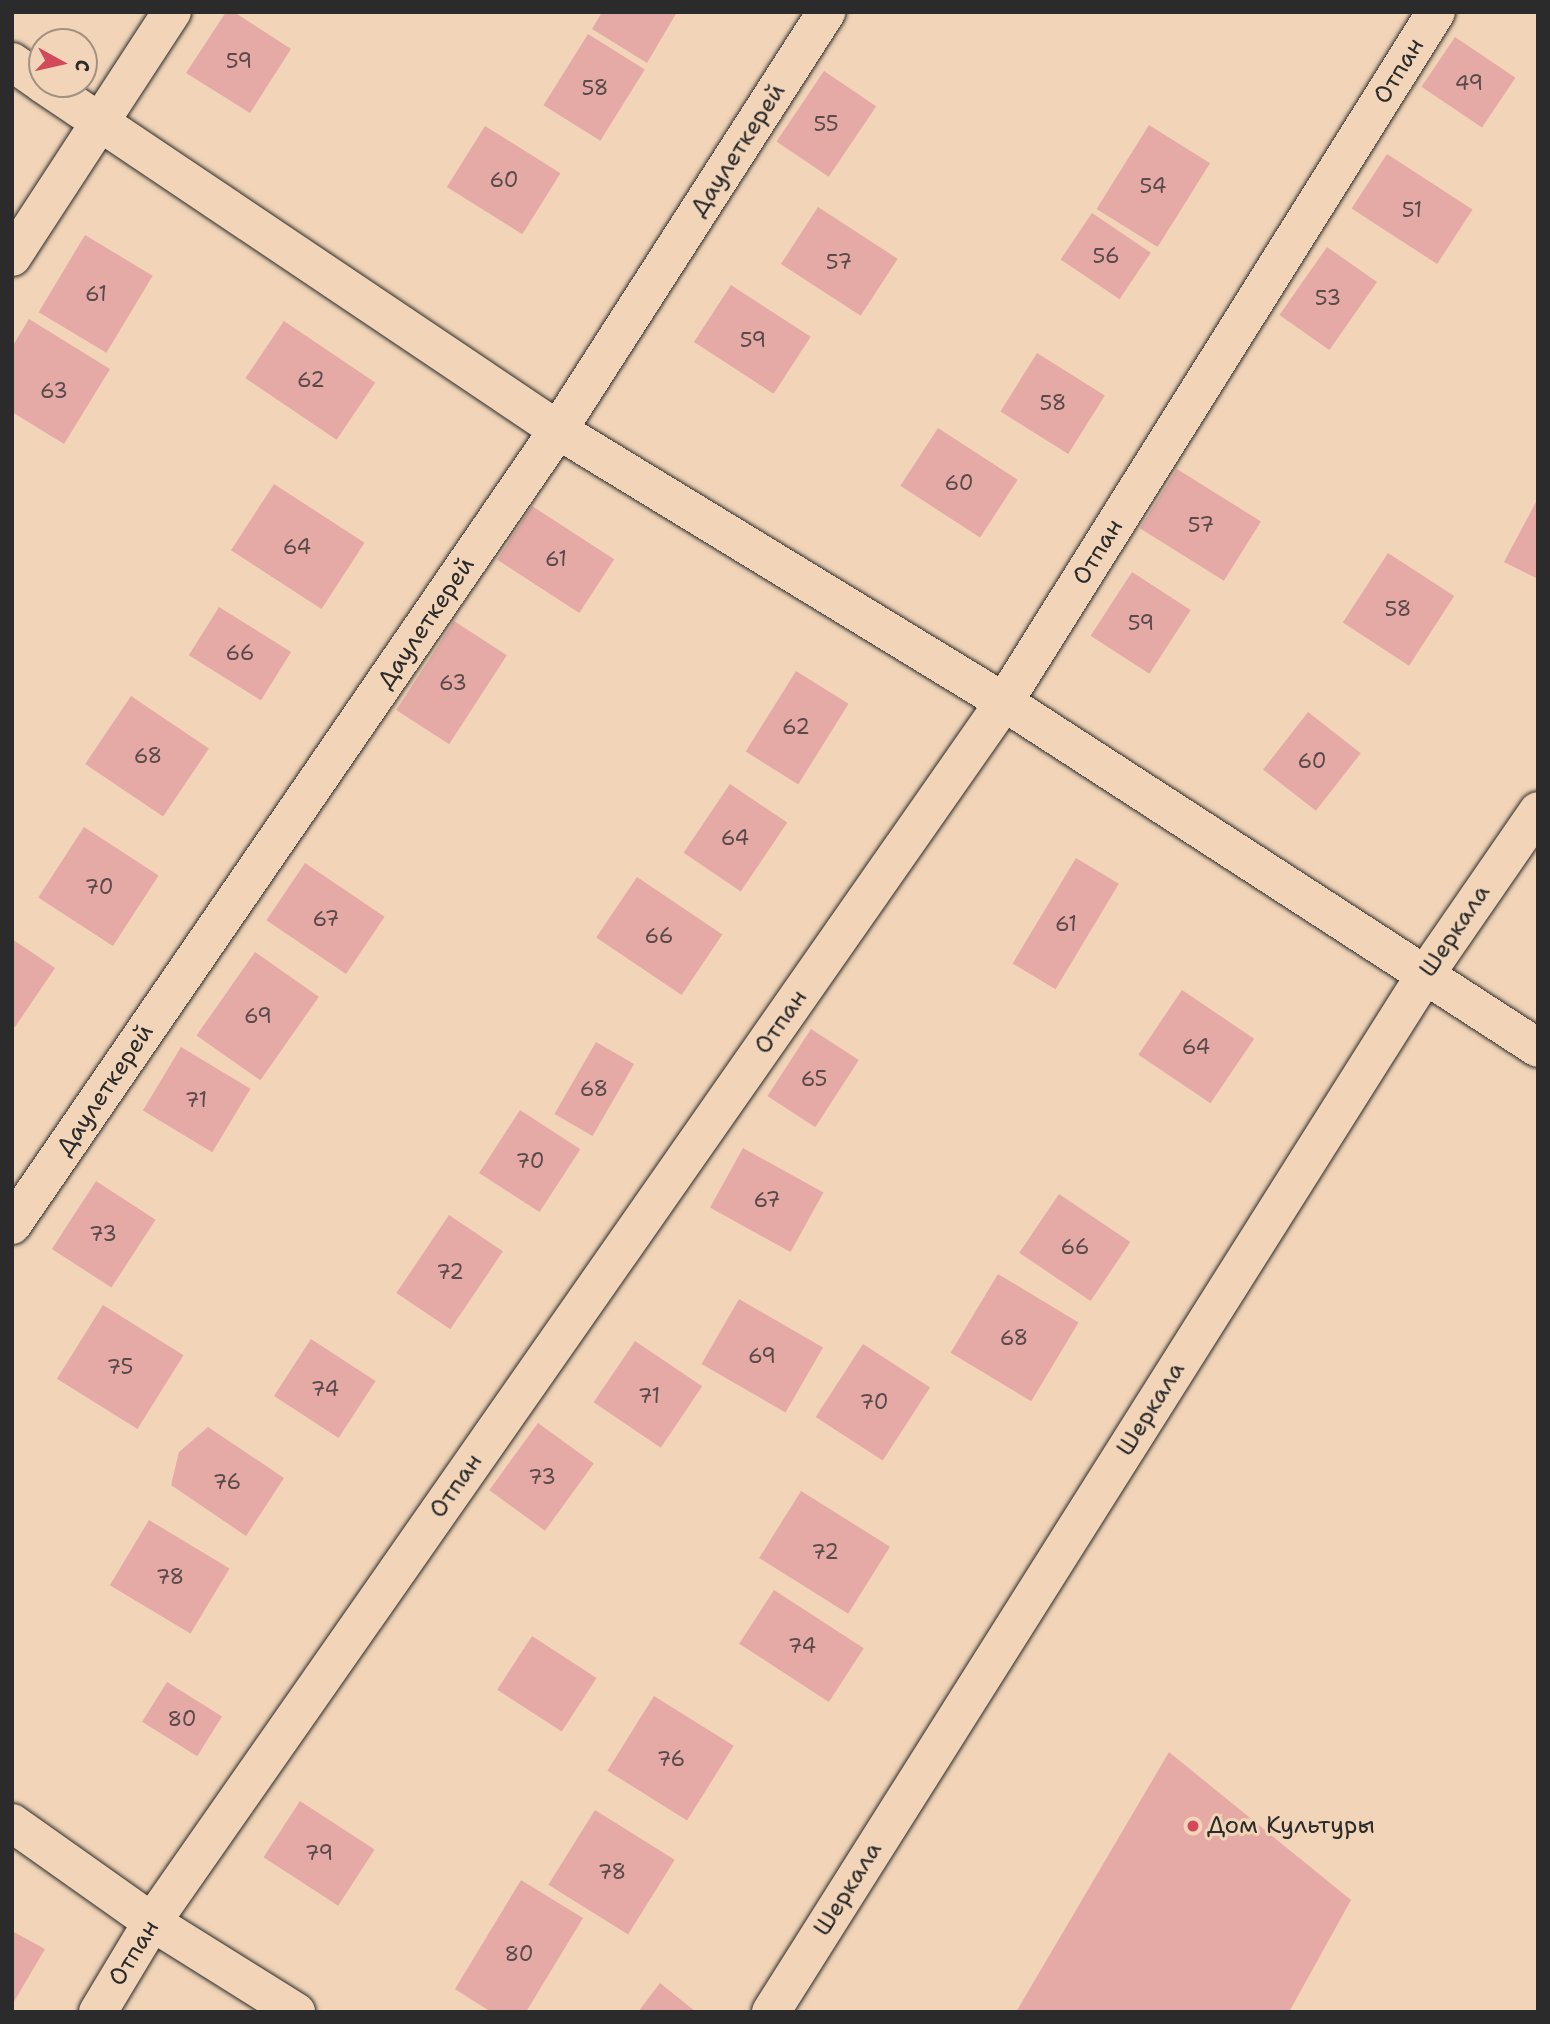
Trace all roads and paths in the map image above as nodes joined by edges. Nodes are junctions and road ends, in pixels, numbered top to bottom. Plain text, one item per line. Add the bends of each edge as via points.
1 (172, 12) edge
2 (827, 12) edge
3 (1436, 12) edge
4 (12, 62) edge
5 (28, 73) edge
6 (64, 98) edge
7 (99, 123) junction
8 (12, 257) edge
9 (558, 430) junction
10 (1004, 702) junction
11 (1538, 811) edge
12 (1425, 975) junction
13 (1538, 1048) edge
14 (12, 1225) edge
15 (12, 1823) edge
16 (152, 1922) junction
17 (98, 2012) edge
18 (296, 2012) edge
19 (771, 2012) edge

1 - 7 street
2 - 9 street, Даулеткерей
3 - 10 street, Отпан
4 - 5 street
6 - 7 street
7 - 8 street
7 - 9 street
9 - 10 street
9 - 14 street, Даулеткерей
10 - 12 street
10 - 16 street, Отпан
11 - 12 street, Шеркала
12 - 13 street
12 - 19 street, Шеркала
15 - 16 street
16 - 17 street, Отпан
16 - 18 street

